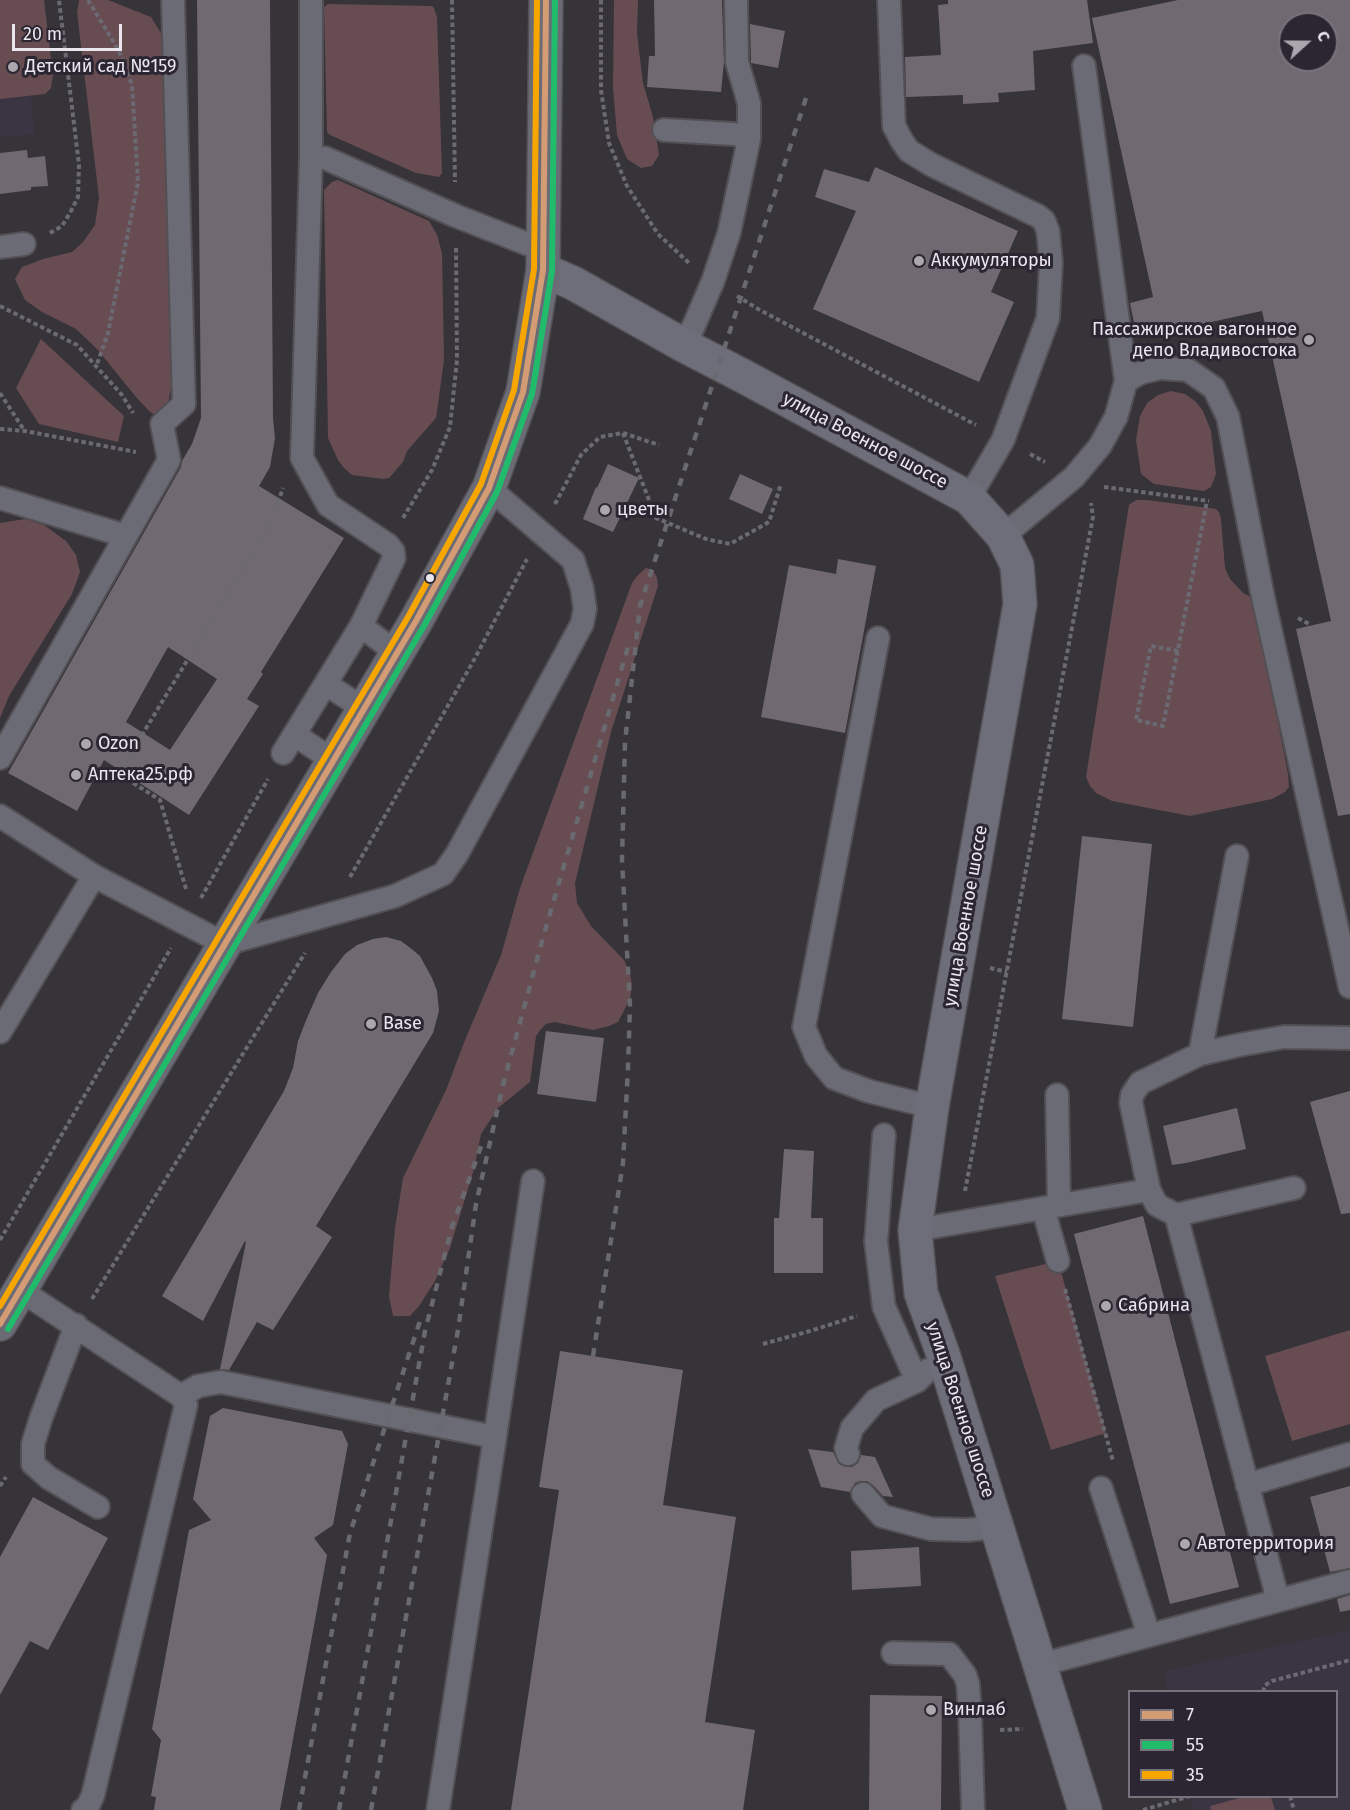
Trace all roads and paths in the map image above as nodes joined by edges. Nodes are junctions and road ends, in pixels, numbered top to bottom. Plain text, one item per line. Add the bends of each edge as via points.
1 (59, 0) edge
2 (88, 0) edge
3 (173, 0) edge
4 (311, 0) edge
5 (452, 0) edge
6 (546, 0) edge
7 (736, 0) edge
8 (889, 0) edge
9 (1084, 66) dead end
10 (664, 130) dead end
11 (748, 139) junction
12 (311, 158) junction
13 (456, 216) junction
14 (24, 244) joint
15 (0, 247) edge
16 (543, 260) junction
17 (0, 306) edge
18 (685, 346) junction
19 (96, 367) junction
20 (1126, 381) junction
21 (0, 393) edge
22 (0, 429) edge
23 (24, 431) junction
24 (623, 433) dead end
25 (659, 445) dead end
26 (165, 458) junction
27 (287, 478) dead end
28 (781, 484) dead end
29 (1099, 487) dead end
30 (489, 488) junction
31 (0, 498) edge
32 (969, 498) junction
33 (1208, 501) junction
34 (1216, 502) dead end
35 (126, 536) junction
36 (1003, 536) junction
37 (715, 541) dead end
38 (388, 545) junction
39 (361, 626) junction
40 (878, 638) dead end
41 (1178, 651) junction
42 (397, 653) junction
43 (462, 681) dead end
44 (326, 684) junction
45 (364, 709) junction
46 (289, 744) junction
47 (0, 758) edge
48 (334, 761) junction
49 (4, 825) edge
50 (1237, 856) dead end
51 (94, 876) junction
52 (328, 915) junction
53 (189, 918) junction
54 (225, 944) junction
55 (1350, 987) edge
56 (0, 1032) edge
57 (1350, 1038) edge
58 (1200, 1054) junction
59 (1057, 1095) dead end
60 (932, 1107) junction
61 (884, 1135) dead end
62 (533, 1181) dead end
63 (1294, 1188) dead end
64 (1149, 1190) junction
65 (1051, 1207) junction
66 (1176, 1215) junction
67 (915, 1230) junction
68 (0, 1240) edge
69 (1058, 1261) dead end
70 (20, 1290) junction
71 (884, 1307) junction
72 (0, 1324) edge
73 (75, 1325) junction
74 (763, 1344) dead end
75 (943, 1354) junction
76 (917, 1381) junction
77 (181, 1396) junction
78 (495, 1437) junction
79 (848, 1454) dead end
80 (1350, 1454) edge
81 (1247, 1485) junction
82 (1101, 1488) dead end
83 (863, 1494) dead end
84 (98, 1507) dead end
85 (997, 1527) junction
86 (1350, 1581) edge
87 (1278, 1600) junction
88 (1149, 1635) junction
89 (893, 1653) dead end
90 (1350, 1660) edge
91 (1040, 1665) junction
92 (1264, 1690) edge
93 (1186, 1798) edge
94 (83, 1810) edge
95 (438, 1810) edge
96 (974, 1810) edge
97 (1085, 1810) edge
98 (1143, 1810) edge

1 - 14 path via 79,165 78,197 62,226
2 - 19 path via 119,51 132,85 138,182 108,333
3 - 26 lane via 184,404 162,424
4 - 12 lane
5 - 13 path
6 - 16 main road
7 - 11 lane via 737,62 749,103
8 - 32 lane via 894,126 909,152 1038,216 1048,231 1048,318 1003,440
9 - 20 lane
10 - 11 lane via 734,134
11 - 18 lane via 729,233
12 - 13 lane via 325,158
12 - 38 lane via 302,458 328,506
13 - 16 lane
13 - 38 path via 457,360 450,427 432,470
14 - 15 lane
16 - 18 main road, улица Военное шоссе via 573,283
16 - 30 main road via 523,392
17 - 19 path via 77,345
18 - 32 main road, улица Военное шоссе
19 - 26 path via 122,395
20 - 36 lane via 1116,417 1100,446 1074,477
20 - 55 lane via 1160,368 1188,370 1214,388 1228,417 1263,597
21 - 23 path
22 - 23 path
23 - 26 path
24 - 25 path
26 - 35 lane
27 - 53 path via 271,522 125,763 127,779 160,800
28 - 37 path via 769,522 730,544
29 - 33 path
30 - 42 main road
30 - 52 lane via 573,560 585,609 582,624 443,874 395,896
31 - 35 lane
32 - 36 main road, улица Военное шоссе
33 - 34 path
33 - 41 path
35 - 47 lane
36 - 60 main road, улица Военное шоссе via 1017,565 1020,604
38 - 39 lane via 394,558
39 - 42 lane
39 - 44 lane
40 - 60 lane via 804,1027 816,1056 834,1078
41 - 41 path via 1151,646 1137,720 1163,726
42 - 45 main road
43 - 52 path
44 - 45 lane
44 - 46 lane
45 - 48 main road
46 - 48 lane
46 - 53 path
48 - 54 main road
49 - 51 lane
50 - 58 lane
51 - 53 lane
51 - 56 lane
52 - 54 lane
52 - 73 path
53 - 54 lane
53 - 68 path
54 - 70 main road
57 - 58 lane via 1284,1037
58 - 64 lane via 1140,1083 1132,1095
59 - 65 lane
60 - 67 main road, улица Военное шоссе
61 - 71 lane via 876,1242
62 - 78 lane
63 - 66 lane
64 - 65 lane
64 - 66 lane via 1157,1205
65 - 67 lane
65 - 69 lane
66 - 81 lane
67 - 75 main road, улица Военное шоссе via 921,1293
70 - 72 main road
70 - 73 lane
71 - 74 path
71 - 76 lane
73 - 77 lane
73 - 84 lane via 33,1444 33,1464
75 - 76 lane
75 - 85 main road, улица Военное шоссе
76 - 79 lane via 876,1400 852,1428
77 - 78 lane via 198,1386 221,1382
77 - 94 lane via 186,1405 181,1428 93,1796
78 - 95 lane
80 - 81 lane
81 - 87 lane
82 - 88 lane
83 - 85 lane via 882,1516 931,1529
85 - 91 main road, улица Военное шоссе
86 - 87 lane
87 - 88 lane
88 - 91 lane
89 - 96 lane via 949,1654 965,1675
90 - 92 path via 1272,1681
91 - 97 main road, улица Военное шоссе
93 - 98 path

